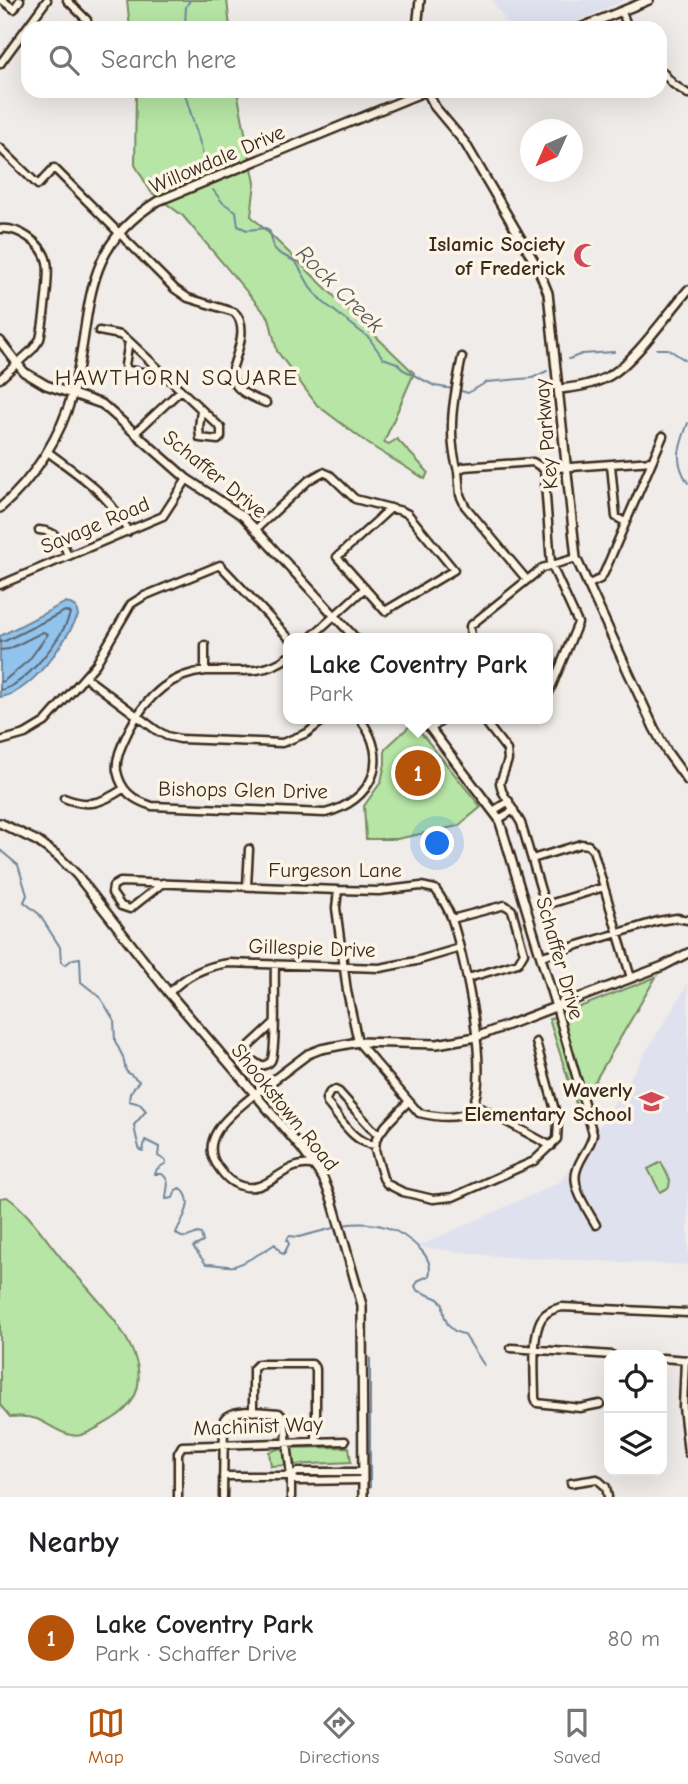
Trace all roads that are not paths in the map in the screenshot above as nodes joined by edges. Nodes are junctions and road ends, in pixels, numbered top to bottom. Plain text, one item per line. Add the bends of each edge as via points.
1 (2, 0) edge
2 (20, 0) edge
3 (47, 0) edge
4 (67, 0) edge
5 (420, 0) edge
6 (649, 0) edge
7 (622, 12) junction
8 (31, 21) edge
9 (85, 21) edge
10 (418, 21) edge
11 (598, 21) edge
12 (625, 21) edge
13 (21, 35) edge
14 (0, 65) edge
15 (667, 77) edge
16 (688, 94) edge
17 (409, 98) edge
18 (430, 98) edge
19 (0, 148) edge
20 (0, 229) edge
21 (118, 233) junction
22 (688, 290) edge
23 (99, 331) dead end
24 (0, 341) edge
25 (129, 341) junction
26 (462, 357) dead end
27 (17, 365) junction
28 (165, 375) junction
29 (0, 379) edge
30 (560, 389) junction
31 (181, 390) junction
32 (72, 396) junction
33 (266, 403) dead end
34 (201, 410) junction
35 (136, 432) junction
36 (663, 436) dead end
37 (48, 452) junction
38 (652, 461) junction
39 (611, 465) junction
40 (566, 468) junction
41 (544, 469) junction
42 (458, 471) junction
43 (187, 479) junction
44 (0, 508) edge
45 (391, 508) junction
46 (625, 522) junction
47 (256, 529) junction
48 (39, 530) dead end
49 (128, 532) junction
50 (68, 556) junction
51 (576, 558) junction
52 (551, 564) junction
53 (527, 580) junction
54 (0, 585) edge
55 (587, 585) junction
56 (365, 589) junction
57 (335, 615) junction
58 (284, 633) edge
59 (315, 633) edge
60 (351, 633) edge
61 (471, 633) edge
62 (205, 645) dead end
63 (283, 660) edge
64 (205, 671) junction
65 (85, 677) junction
66 (553, 683) edge
67 (137, 715) junction
68 (319, 724) edge
69 (363, 724) edge
70 (427, 724) edge
71 (438, 724) edge
72 (487, 724) edge
73 (431, 729) junction
74 (0, 741) edge
75 (688, 781) edge
76 (123, 789) junction
77 (64, 798) dead end
78 (509, 801) junction
79 (514, 810) junction
80 (493, 811) junction
81 (499, 818) junction
82 (0, 823) edge
83 (248, 849) dead end
84 (532, 859) junction
85 (163, 883) junction
86 (247, 886) junction
87 (604, 887) junction
88 (338, 890) junction
89 (546, 905) junction
90 (452, 919) junction
91 (688, 920) edge
92 (617, 933) junction
93 (460, 948) junction
94 (559, 950) junction
95 (688, 953) edge
96 (542, 956) junction
97 (275, 965) junction
98 (345, 968) junction
99 (468, 978) junction
100 (631, 978) junction
101 (169, 993) junction
102 (556, 1007) junction
103 (274, 1023) junction
104 (476, 1037) junction
105 (358, 1042) junction
106 (536, 1042) dead end
107 (256, 1094) junction
108 (408, 1102) junction
109 (474, 1104) junction
110 (379, 1134) junction
111 (375, 1145) junction
112 (551, 1146) junction
113 (301, 1147) junction
114 (295, 1164) junction
115 (315, 1166) junction
116 (596, 1225) dead end
117 (688, 1314) edge
118 (511, 1348) dead end
119 (536, 1350) junction
120 (604, 1354) edge
121 (667, 1359) edge
122 (686, 1360) edge
123 (600, 1404) dead end
124 (685, 1407) edge
125 (253, 1412) junction
126 (345, 1441) dead end
127 (288, 1442) junction
128 (316, 1442) junction
129 (223, 1443) junction
130 (688, 1453) edge
131 (223, 1476) junction
132 (291, 1476) junction
133 (363, 1476) junction
134 (571, 1483) dead end
135 (178, 1497) edge
136 (223, 1497) edge
137 (291, 1497) edge
138 (363, 1497) edge
139 (608, 1497) edge

1 - 2 street via 14,9
3 - 8 street
4 - 9 street
5 - 10 street
6 - 7 street
7 - 11 street
7 - 12 street
13 - 14 street
15 - 16 street
17 - 21 street, Willowdale Drive via 158,201
18 - 30 street, Key Parkway via 465,143 538,268 548,293
19 - 21 street via 38,185 54,168
20 - 27 street via 23,234 48,263 40,340
21 - 32 street, Willowdale Drive via 99,264 92,287
21 - 33 street via 188,298 240,317 232,380 243,393
22 - 30 street via 621,368 584,386
23 - 25 street
24 - 27 street, Schaffer Drive
25 - 28 street
25 - 28 street via 127,370
26 - 42 street via 452,415
27 - 29 street
27 - 32 street, Schaffer Drive
28 - 31 street
30 - 40 street, Key Parkway
31 - 34 street
31 - 35 street
32 - 35 street, Schaffer Drive via 102,404
32 - 37 street, Willowdale Drive
34 - 34 street via 221,428 220,439 200,439
35 - 43 street, Schaffer Drive
36 - 38 street
37 - 44 street, Willowdale Drive
37 - 49 street via 107,498
38 - 39 street
38 - 46 street
39 - 40 street
39 - 46 street via 616,517
40 - 41 street
40 - 51 street, Key Parkway
41 - 42 street via 533,462
41 - 52 street
42 - 53 street via 465,506
43 - 47 street, Schaffer Drive via 228,504
43 - 49 street, Savage Road via 163,516
45 - 47 street via 355,499 323,472
45 - 56 street via 337,557
45 - 56 street via 408,514 454,570 385,611
46 - 55 street via 604,573
47 - 57 street, Schaffer Drive
48 - 50 street via 60,538
49 - 50 street, Savage Road
50 - 54 street, Savage Road
51 - 52 street
51 - 55 street, Key Parkway
52 - 53 street
52 - 66 street via 578,623
53 - 61 street via 470,626
55 - 75 street, Key Parkway via 654,728
56 - 57 street
57 - 59 street
57 - 60 street, Schaffer Drive
58 - 65 street via 220,565 131,604
62 - 64 street
63 - 64 street via 244,673
64 - 67 street via 170,682
65 - 67 street
65 - 74 street via 45,722
67 - 68 street via 167,736 180,739 282,743
67 - 76 street via 116,766
69 - 76 street, Bishops Glen Drive via 374,747 372,780 359,797 325,813 152,806
70 - 73 street, Schaffer Drive
71 - 73 street
72 - 78 street via 508,754 500,783
73 - 80 street, Schaffer Drive
76 - 77 street via 89,805
78 - 79 street
78 - 80 street
79 - 81 street
79 - 84 street
80 - 81 street, Schaffer Drive
81 - 96 street, Schaffer Drive
82 - 101 street, Shookstown Road via 37,841 77,875
83 - 86 street
84 - 87 street via 588,845
84 - 89 street
85 - 85 street, Furgeson Lane via 130,909 121,906 112,893 120,882
85 - 86 street, Furgeson Lane
86 - 88 street, Furgeson Lane
87 - 89 street
87 - 92 street
88 - 90 street, Furgeson Lane via 435,889
88 - 98 street via 336,908
89 - 94 street
90 - 93 street, Furgeson Lane
90 - 99 street via 505,905 512,910 524,953 518,963
91 - 92 street via 658,921
92 - 94 street
92 - 100 street
93 - 98 street, Gillespie Drive via 380,968
93 - 99 street, Furgeson Lane
94 - 96 street
95 - 100 street
96 - 102 street, Schaffer Drive
97 - 98 street, Gillespie Drive
97 - 101 street, Gillespie Drive via 218,964 180,981
97 - 103 street
98 - 105 street
99 - 104 street, Furgeson Lane
100 - 102 street
101 - 107 street, Shookstown Road
102 - 104 street
102 - 116 street, Schaffer Drive via 593,1133 575,1180
103 - 103 street via 247,1048 250,1059 261,1066 272,1057
104 - 105 street via 438,1044
104 - 109 street, Furgeson Lane via 478,1088
105 - 107 street via 308,1054
105 - 108 street
106 - 112 street via 558,1121 557,1139
107 - 113 street, Shookstown Road
107 - 114 street via 218,1129 212,1150 216,1165 232,1183 257,1186
108 - 109 street via 429,1116 456,1115
108 - 110 street
109 - 112 street
110 - 111 street
110 - 111 street via 339,1092 330,1092 327,1103 357,1137
111 - 112 street via 378,1168 387,1184 433,1199 453,1197 479,1186 534,1161
113 - 114 street
113 - 115 street, Shookstown Road
114 - 115 street
115 - 133 street, Shookstown Road via 332,1200 362,1305
117 - 119 street via 562,1307 543,1316
118 - 119 street
119 - 120 street
119 - 123 street via 537,1403 580,1408
121 - 122 street
122 - 124 street
124 - 130 street
125 - 127 street via 282,1415
125 - 128 street via 257,1364 312,1364 316,1369
125 - 129 street via 226,1416
126 - 128 street, Machinist Way
127 - 128 street, Machinist Way
127 - 129 street, Machinist Way
127 - 132 street
129 - 131 street
129 - 135 street, Machinist Way via 182,1446
131 - 132 street
131 - 136 street
132 - 133 street via 297,1472
132 - 137 street
133 - 138 street, Shookstown Road
134 - 139 street via 597,1479 606,1487

